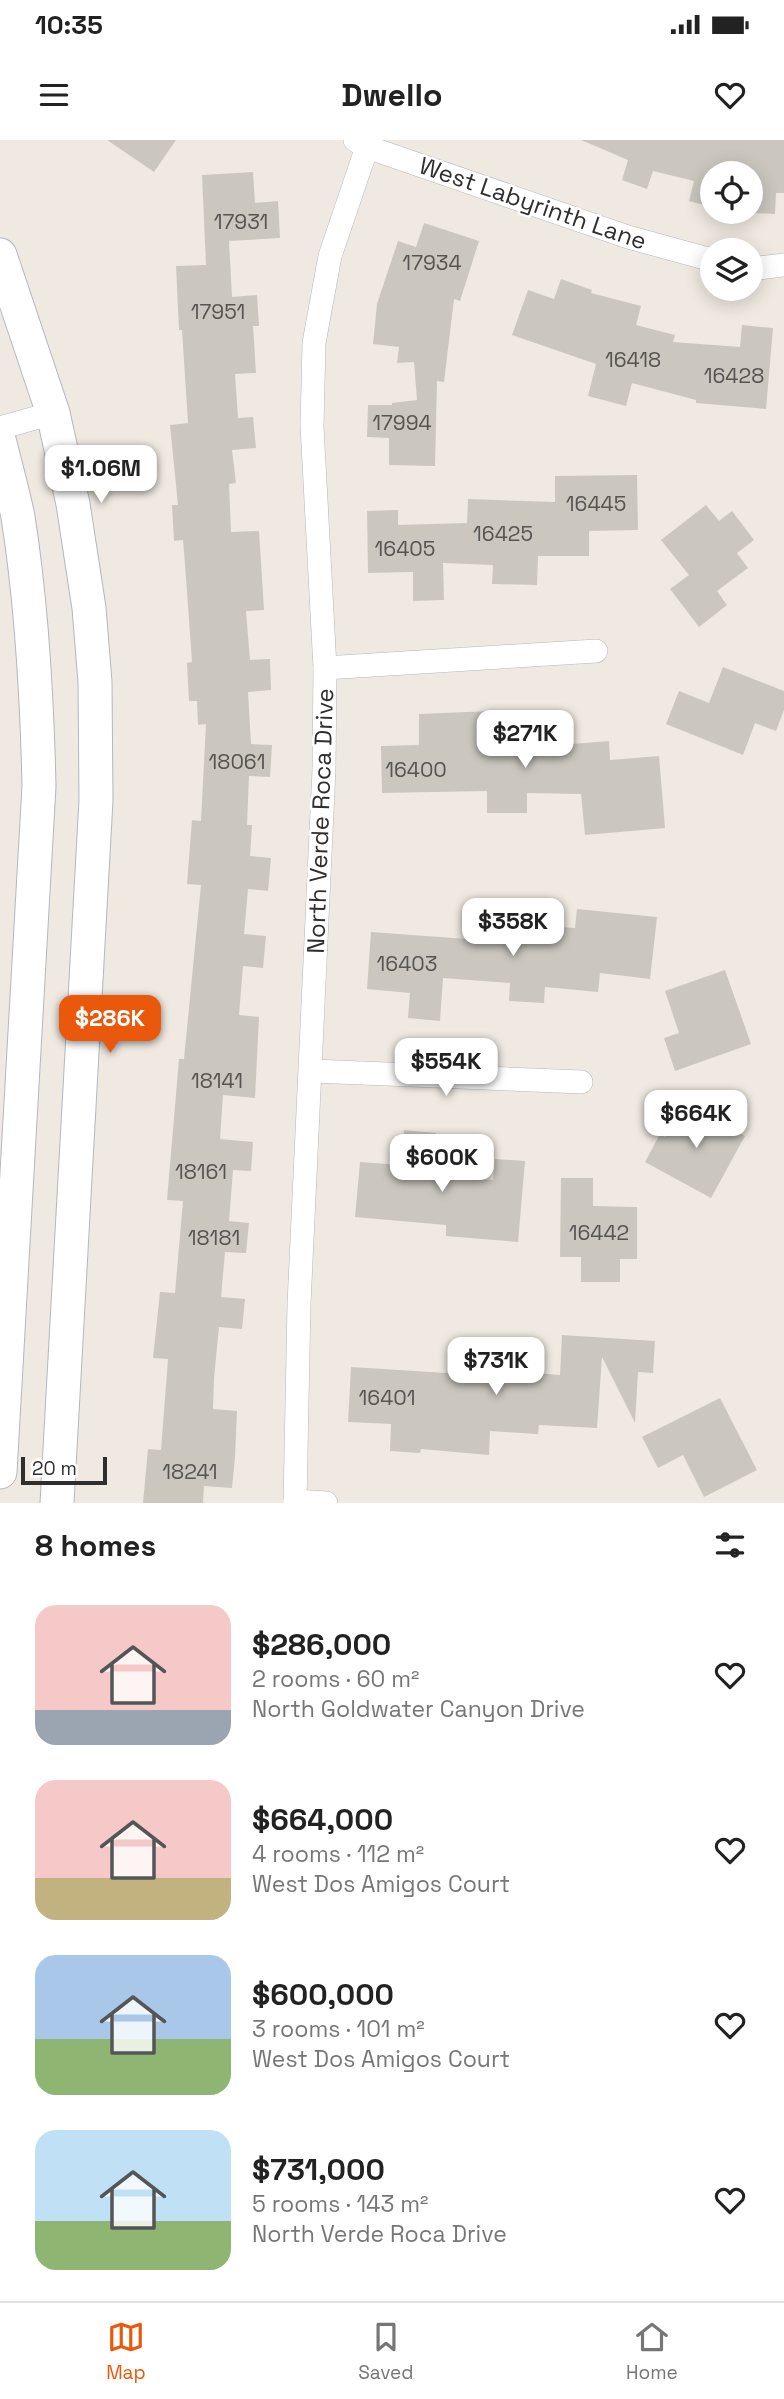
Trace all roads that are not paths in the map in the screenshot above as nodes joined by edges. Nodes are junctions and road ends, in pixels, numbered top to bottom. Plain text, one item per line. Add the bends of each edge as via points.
1 (361, 143) edge
2 (0, 255) edge
3 (700, 257) edge
4 (784, 265) edge
5 (763, 268) edge
6 (53, 414) junction
7 (0, 428) edge
8 (0, 443) edge
9 (596, 651) dead end
10 (325, 668) junction
11 (312, 1071) junction
12 (581, 1082) dead end
13 (0, 1472) edge
14 (295, 1502) edge
15 (57, 1503) edge
16 (326, 1503) edge

1 - 3 street, West Labyrinth Lane via 628,237
1 - 10 street, North Verde Roca Drive via 330,256 314,343 312,426
2 - 6 street
4 - 5 street
6 - 7 street
6 - 15 street via 89,608 96,800
8 - 13 street via 17,515 28,594 40,786
9 - 10 street
10 - 11 street, North Verde Roca Drive
11 - 12 street
11 - 14 street, North Verde Roca Drive via 299,1304
14 - 16 street

